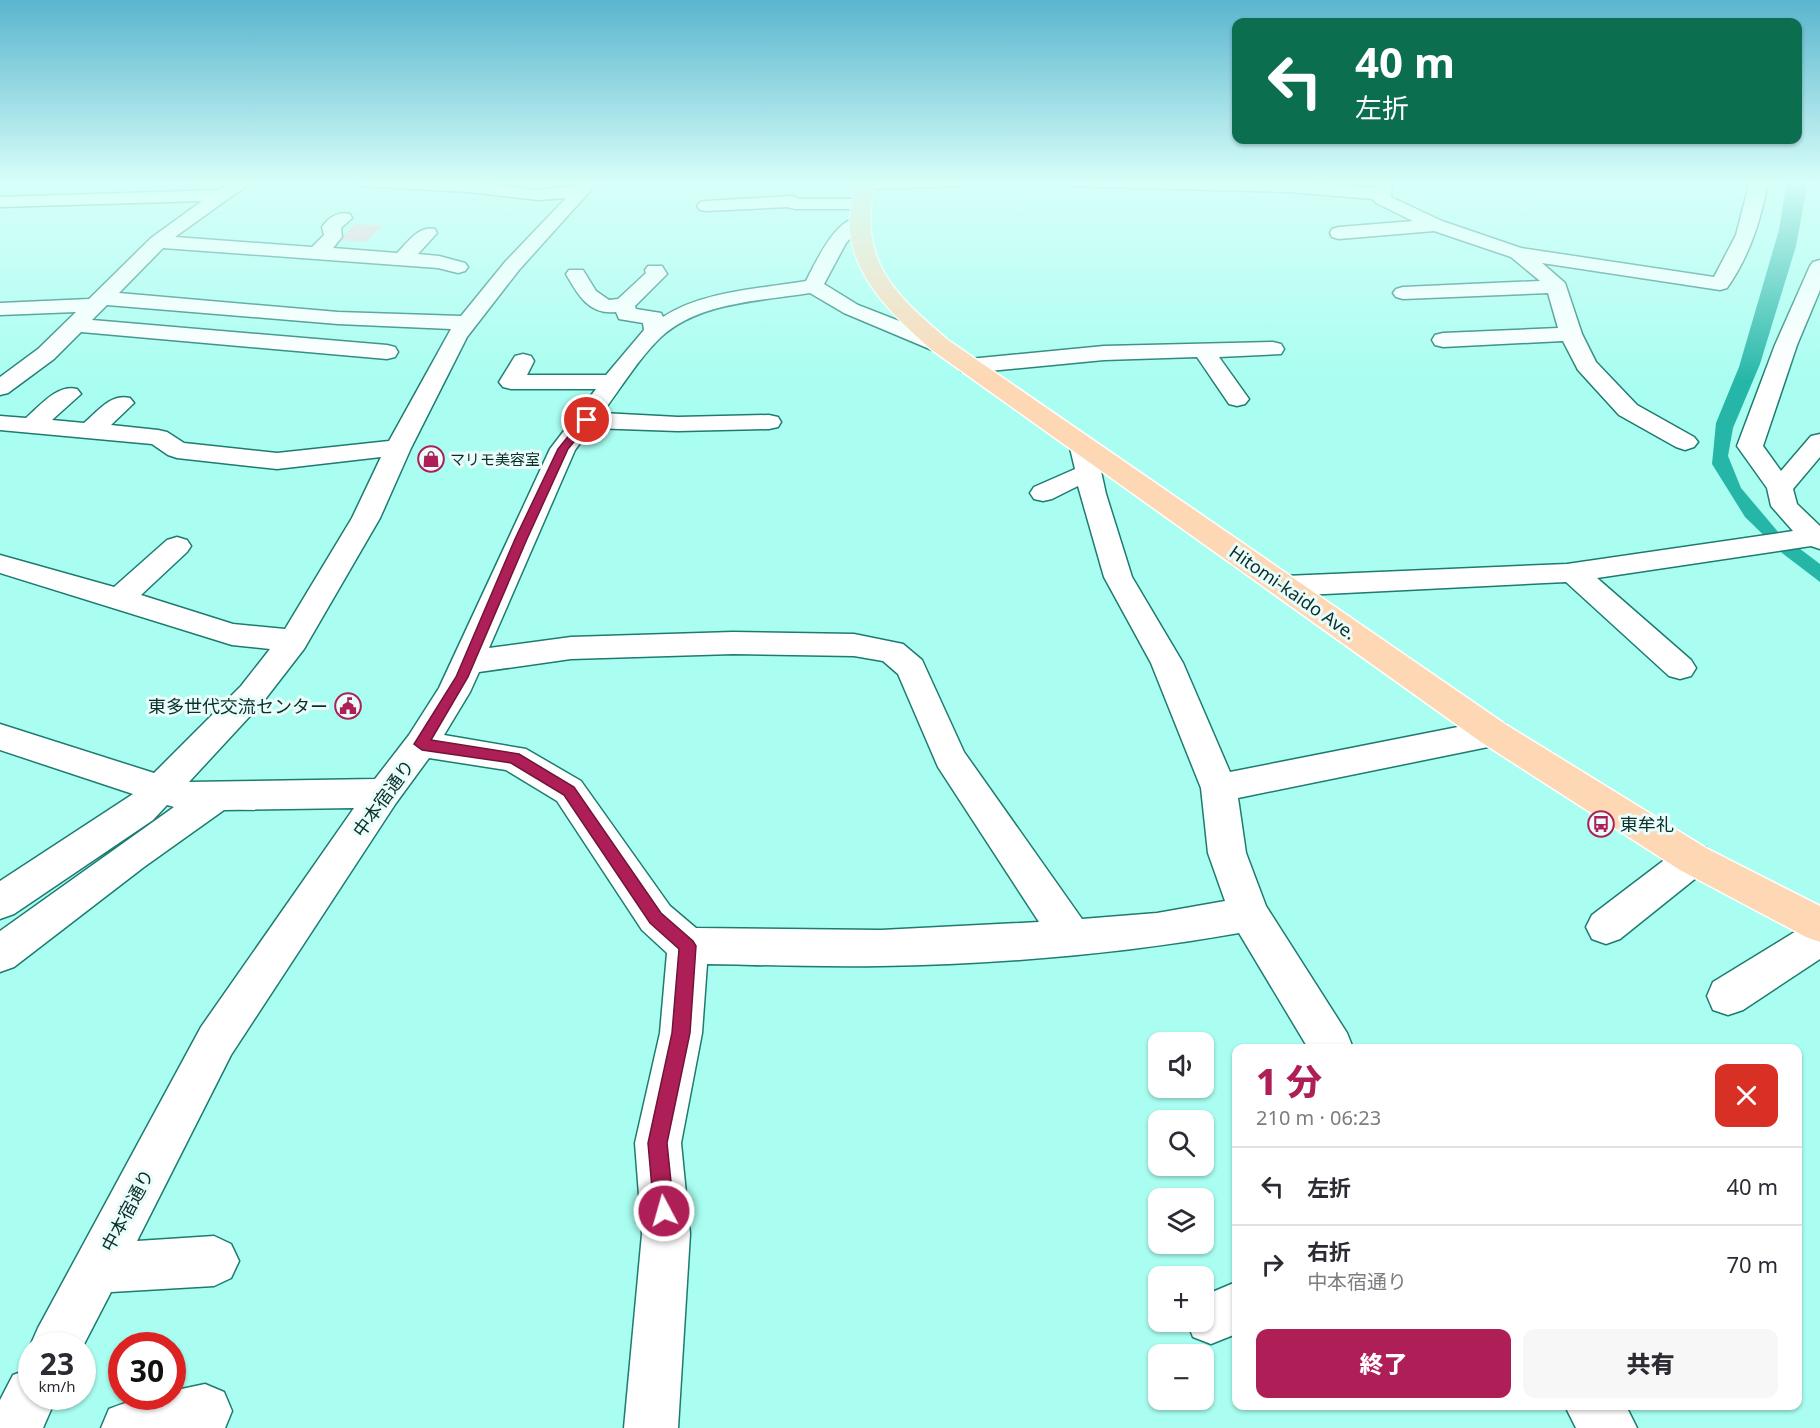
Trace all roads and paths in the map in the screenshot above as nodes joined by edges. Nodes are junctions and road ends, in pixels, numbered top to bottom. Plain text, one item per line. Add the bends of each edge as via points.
1 (152, 248) edge
2 (261, 248) edge
3 (267, 248) joint
4 (322, 248) edge
5 (412, 248) edge
6 (529, 248) edge
7 (834, 248) edge
8 (863, 248) edge
9 (1502, 248) edge
10 (1742, 248) edge
11 (317, 252) junction
12 (1518, 253) junction
13 (402, 258) junction
14 (1820, 266) edge
15 (458, 267) dead end
16 (655, 270) dead end
17 (576, 274) dead end
18 (813, 286) junction
19 (1556, 286) junction
20 (1402, 293) dead end
21 (99, 302) junction
22 (624, 305) junction
23 (0, 309) edge
24 (275, 314) junction
25 (465, 323) junction
26 (77, 325) junction
27 (655, 331) junction
28 (1571, 334) junction
29 (246, 338) junction
30 (1443, 340) dead end
31 (940, 345) junction
32 (1273, 349) dead end
33 (1204, 351) junction
34 (387, 352) dead end
35 (523, 361) dead end
36 (969, 366) junction
37 (5, 380) edge
38 (611, 382) junction
39 (69, 394) dead end
40 (1237, 399) dead end
41 (122, 403) dead end
42 (587, 420) junction
43 (769, 422) dead end
44 (0, 423) edge
45 (31, 426) junction
46 (90, 431) junction
47 (1820, 441) edge
48 (1684, 442) dead end
49 (398, 448) junction
50 (1085, 458) junction
51 (1780, 488) junction
52 (1043, 493) dead end
53 (1810, 539) edge
54 (177, 546) dead end
55 (0, 564) edge
56 (1572, 572) junction
57 (1285, 586) junction
58 (119, 598) junction
59 (293, 641) junction
60 (469, 662) junction
61 (1680, 668) dead end
62 (1493, 733) junction
63 (0, 737) edge
64 (422, 744) junction
65 (163, 788) junction
66 (1219, 788) junction
67 (384, 793) junction
68 (218, 795) junction
69 (1693, 859) junction
70 (0, 902) edge
71 (1249, 914) junction
72 (1820, 925) edge
73 (1606, 927) dead end
74 (1820, 937) edge
75 (1071, 938) junction
76 (688, 946) junction
77 (0, 954) edge
78 (1728, 996) dead end
79 (1330, 1044) edge
80 (214, 1261) dead end
81 (96, 1269) junction
82 (63, 1332) edge
83 (24, 1410) edge
84 (1595, 1410) edge
85 (205, 1411) dead end
86 (14, 1428) edge
87 (128, 1428) edge
88 (651, 1428) edge
89 (1610, 1428) edge

1 - 21 street
2 - 3 street
3 - 11 street
4 - 11 street
5 - 13 street
6 - 25 street
7 - 18 street
8 - 31 main road, Hitomi-kaido Ave. via 882,287
9 - 12 street
10 - 12 street via 1720,284
11 - 13 street
12 - 19 street
13 - 15 street
14 - 51 street via 1786,345 1750,446
16 - 22 street via 657,274
17 - 22 street via 588,295 605,307
18 - 27 street, 中本宿通り via 686,311
18 - 31 street via 851,309
19 - 20 street
19 - 28 street
21 - 23 street
21 - 24 street
21 - 26 street
22 - 27 street via 627,314 652,318
24 - 25 street
24 - 29 street
25 - 49 street
26 - 29 street
26 - 37 street via 46,354
27 - 38 street, 中本宿通り
28 - 30 street
28 - 48 street via 1586,365 1628,410
29 - 34 street
31 - 36 main road, Hitomi-kaido Ave.
32 - 33 street
33 - 36 street via 1104,353
33 - 40 street
35 - 38 street via 511,382
36 - 50 main road, Hitomi-kaido Ave.
38 - 42 street, 中本宿通り
39 - 45 street
41 - 46 street
42 - 43 street
42 - 60 street, 中本宿通り via 563,449
44 - 45 street
45 - 46 street
46 - 49 street via 166,432 177,450 260,452 278,461
47 - 51 street
49 - 59 street via 366,518
50 - 52 street
50 - 57 main road, Hitomi-kaido Ave.
50 - 66 street via 1118,577 1167,663
51 - 53 street via 1784,506
53 - 56 street
54 - 58 street
55 - 58 street
56 - 57 street
56 - 61 street
57 - 62 main road, Hitomi-kaido Ave.
58 - 59 street via 232,634
59 - 65 street via 252,694
60 - 64 street, 中本宿通り
60 - 75 street via 571,648 734,643 854,645 892,652 911,668 950,758
62 - 66 street
62 - 69 main road, Hitomi-kaido Ave.
63 - 65 street
64 - 67 street, 中本宿通り
64 - 76 street via 514,758 569,791 656,918
65 - 68 street via 184,796
65 - 70 street via 140,810
66 - 71 street via 1227,853
67 - 68 street
67 - 81 street, 中本宿通り via 216,1041
68 - 77 street
69 - 72 main road, Hitomi-kaido Ave.
69 - 73 street
71 - 75 street via 1157,930
71 - 79 street
74 - 78 street
75 - 76 street via 880,948
76 - 88 street via 681,1033 658,1143 666,1234
80 - 81 street
81 - 82 street, 中本宿通り
83 - 86 street
84 - 89 street
85 - 87 street

